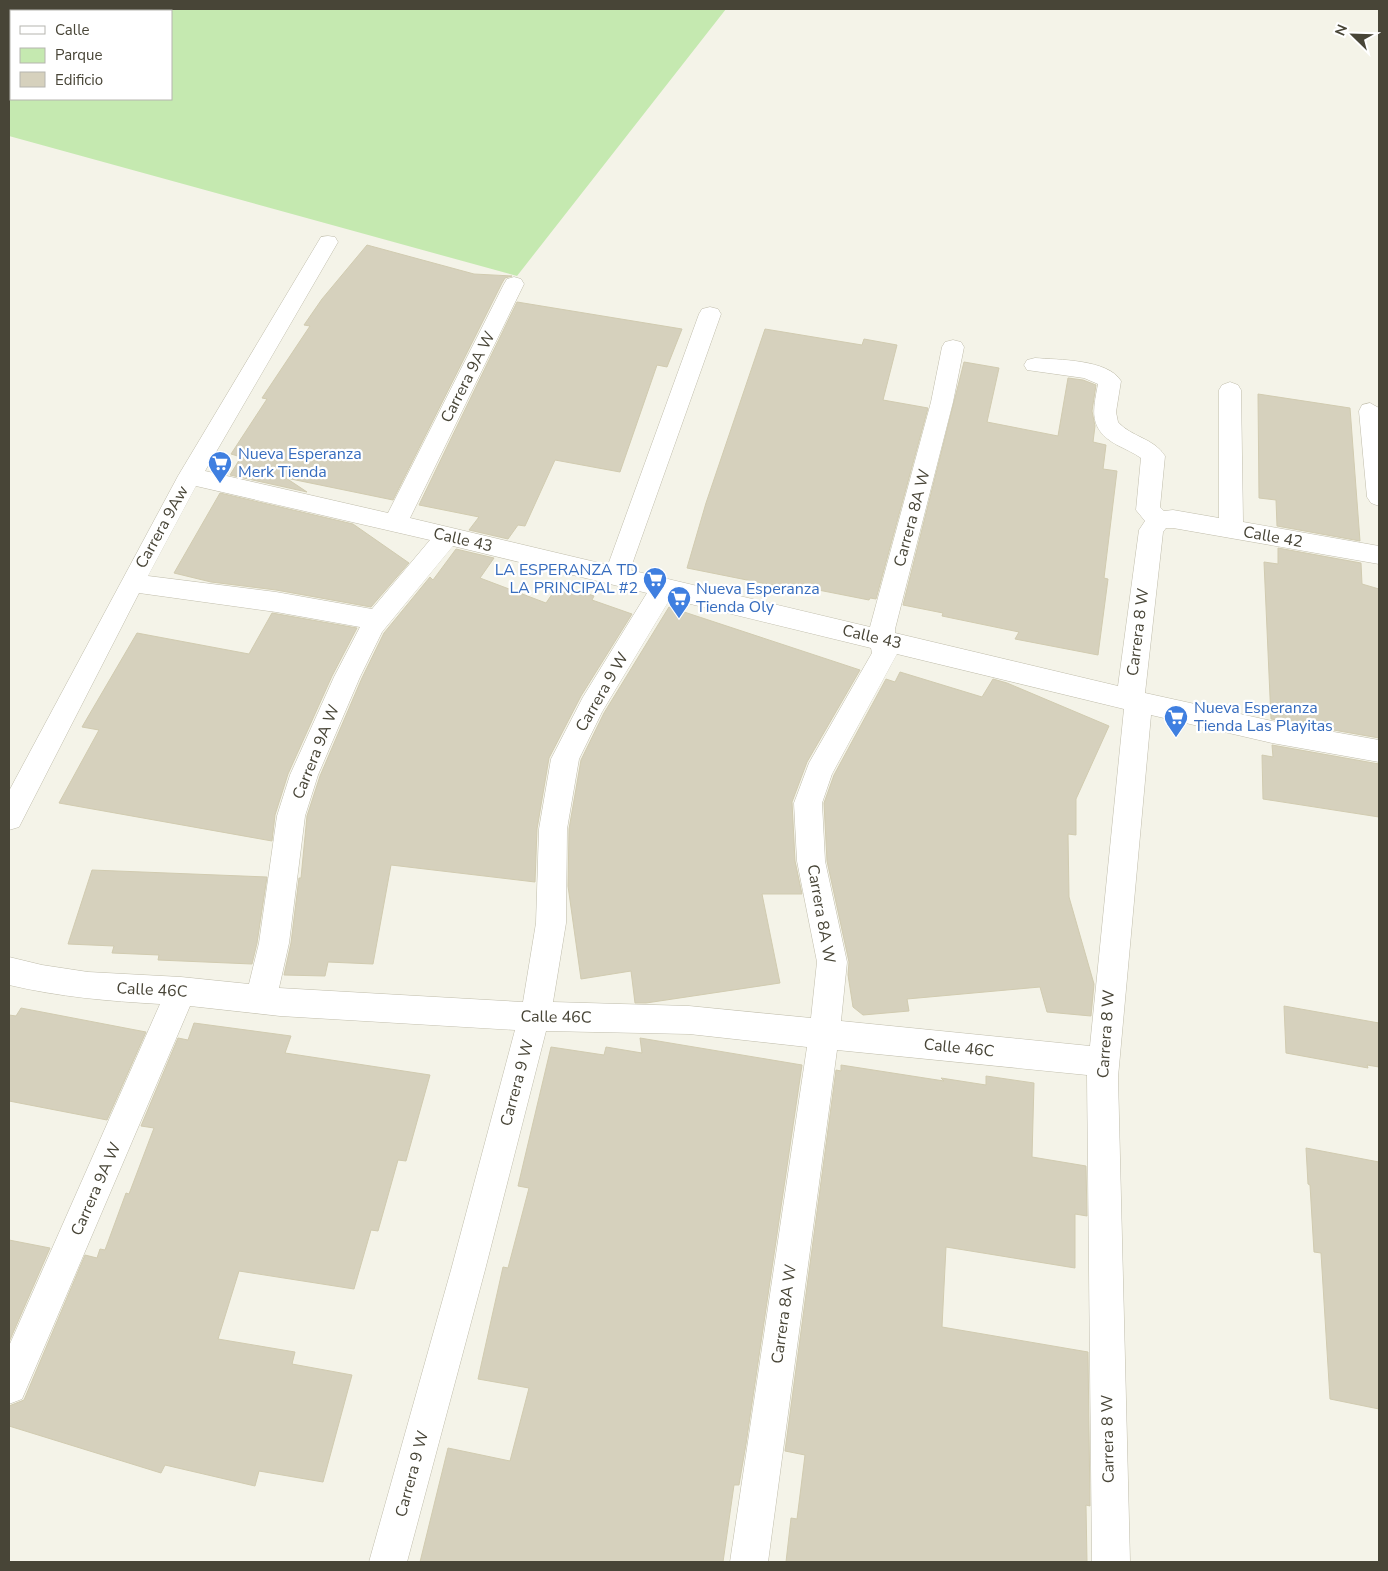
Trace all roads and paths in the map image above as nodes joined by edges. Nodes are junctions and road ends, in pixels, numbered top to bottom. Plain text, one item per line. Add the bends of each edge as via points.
1 (328, 242) dead end
2 (514, 284) dead end
3 (710, 314) dead end
4 (953, 347) dead end
5 (1035, 365) dead end
6 (1230, 390) dead end
7 (1370, 411) dead end
8 (190, 476) junction
9 (1379, 497) edge
10 (1163, 520) junction
11 (395, 523) junction
12 (1230, 529) junction
13 (448, 536) junction
14 (1379, 555) edge
15 (616, 576) junction
16 (132, 583) junction
17 (663, 588) junction
18 (377, 620) junction
19 (884, 640) junction
20 (1134, 701) junction
21 (1379, 751) edge
22 (9, 818) edge
23 (9, 971) edge
24 (181, 992) junction
25 (261, 1000) junction
26 (534, 1016) junction
27 (824, 1034) junction
28 (1103, 1062) junction
29 (9, 1386) edge
30 (388, 1562) edge
31 (749, 1562) edge
32 (1110, 1562) edge

1 - 8 street, Carrera 9Aw
2 - 11 street, Carrera 9A W
3 - 15 street
4 - 19 street, Carrera 8A W via 942,402 882,629
5 - 10 street via 1090,372 1110,381 1104,418 1109,428 1119,436 1149,450 1154,456 1148,510
6 - 12 street
7 - 9 street
8 - 11 street, Calle 43
8 - 16 street, Carrera 9Aw
10 - 12 street, Calle 42
10 - 20 street, Carrera 8 W via 1154,524 1151,530 1131,689
11 - 13 street, Calle 43
12 - 14 street, Calle 42
13 - 15 street, Calle 43
13 - 18 street, Carrera 9A W
15 - 17 street, Calle 43
16 - 18 street via 276,602
16 - 22 street, Carrera 9Aw
17 - 19 street, Calle 43
17 - 26 street, Carrera 9 W via 592,705 565,759 553,829 551,923
18 - 25 street, Carrera 9A W via 322,732 291,816 274,943
19 - 20 street, Calle 43
19 - 27 street, Carrera 8A W via 885,654 854,712 834,741 808,803 811,861 832,962
20 - 21 street, Calle 43 via 1272,732
20 - 28 street, Carrera 8 W via 1138,712
23 - 24 street, Calle 46C via 88,986
24 - 25 street, Calle 46C
24 - 29 street, Carrera 9A W
25 - 26 street, Calle 46C
26 - 27 street, Calle 46C via 689,1020
26 - 30 street, Carrera 9 W
27 - 28 street, Calle 46C
27 - 31 street, Carrera 8A W
28 - 32 street, Carrera 8 W

